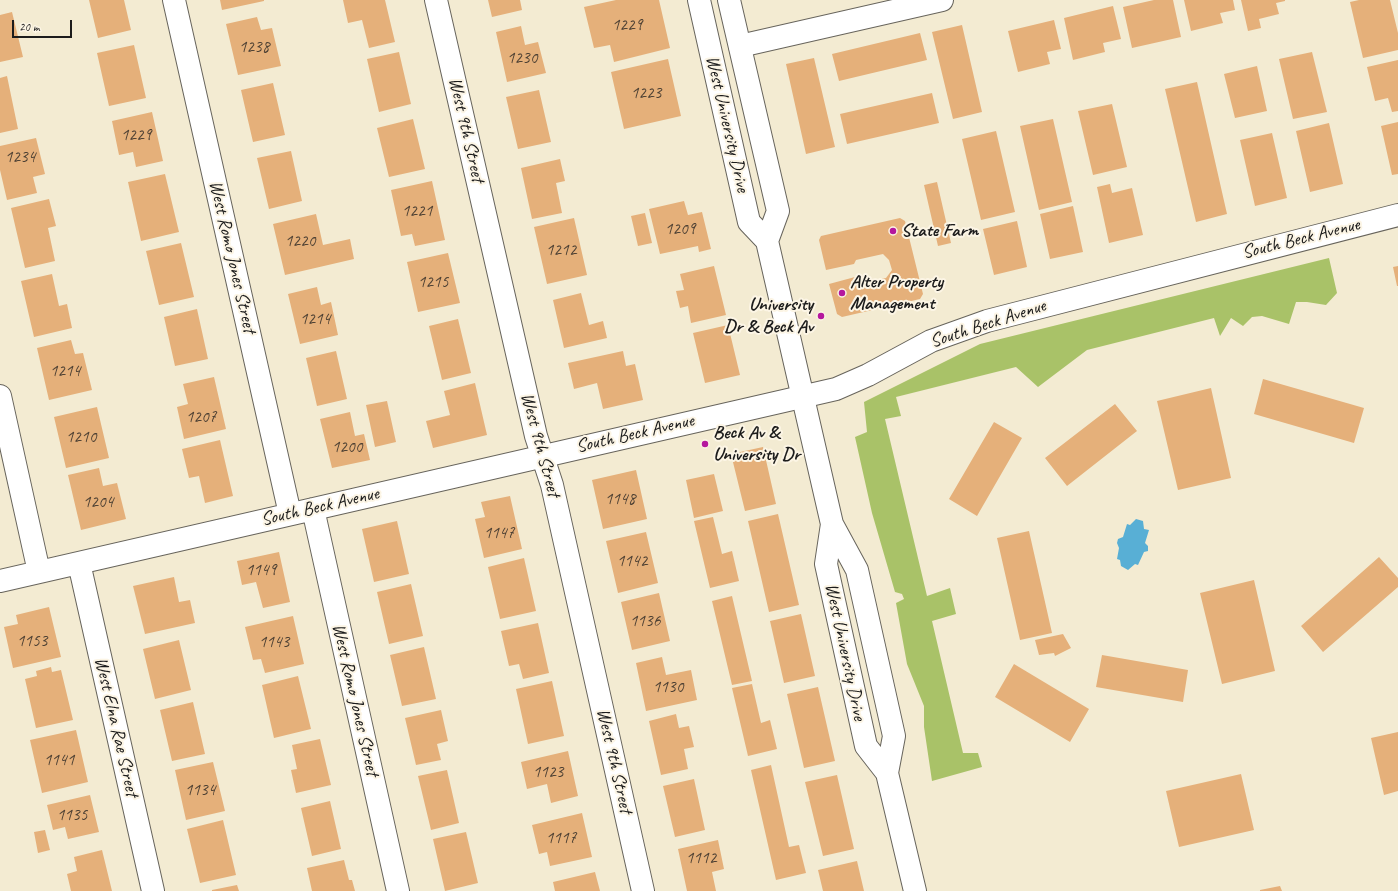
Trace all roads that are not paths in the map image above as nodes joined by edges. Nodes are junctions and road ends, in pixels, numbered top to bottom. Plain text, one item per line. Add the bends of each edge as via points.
1 (174, 0) edge
2 (436, 0) edge
3 (699, 0) edge
4 (729, 0) edge
5 (942, 0) edge
6 (740, 46) junction
7 (1398, 215) edge
8 (767, 241) junction
9 (0, 396) edge
10 (802, 396) junction
11 (542, 456) junction
12 (313, 509) junction
13 (290, 514) junction
14 (832, 524) junction
15 (79, 563) junction
16 (39, 572) junction
17 (0, 581) edge
18 (887, 773) junction
19 (153, 891) edge
20 (398, 891) edge
21 (643, 891) edge
22 (915, 891) edge

1 - 13 street, West Romo Jones Street
2 - 11 street, West 9th Street
3 - 8 street, West University Drive via 749,222
4 - 6 street, West University Drive
5 - 6 street
6 - 8 street, West University Drive via 778,211
7 - 10 street, South Beck Avenue via 987,321 931,341 868,376 836,388
8 - 10 street, West University Drive
9 - 16 street
10 - 11 street, South Beck Avenue
10 - 14 street, West University Drive
11 - 12 street, South Beck Avenue
11 - 21 street, West 9th Street via 553,493
12 - 13 street, South Beck Avenue
12 - 20 street, West Romo Jones Street
13 - 15 street, South Beck Avenue
14 - 18 street, West University Drive via 857,570 894,736
14 - 18 street, West University Drive via 826,564 866,746
15 - 16 street, South Beck Avenue
15 - 19 street, West Elna Rae Street
16 - 17 street, South Beck Avenue
18 - 22 street, West University Drive

